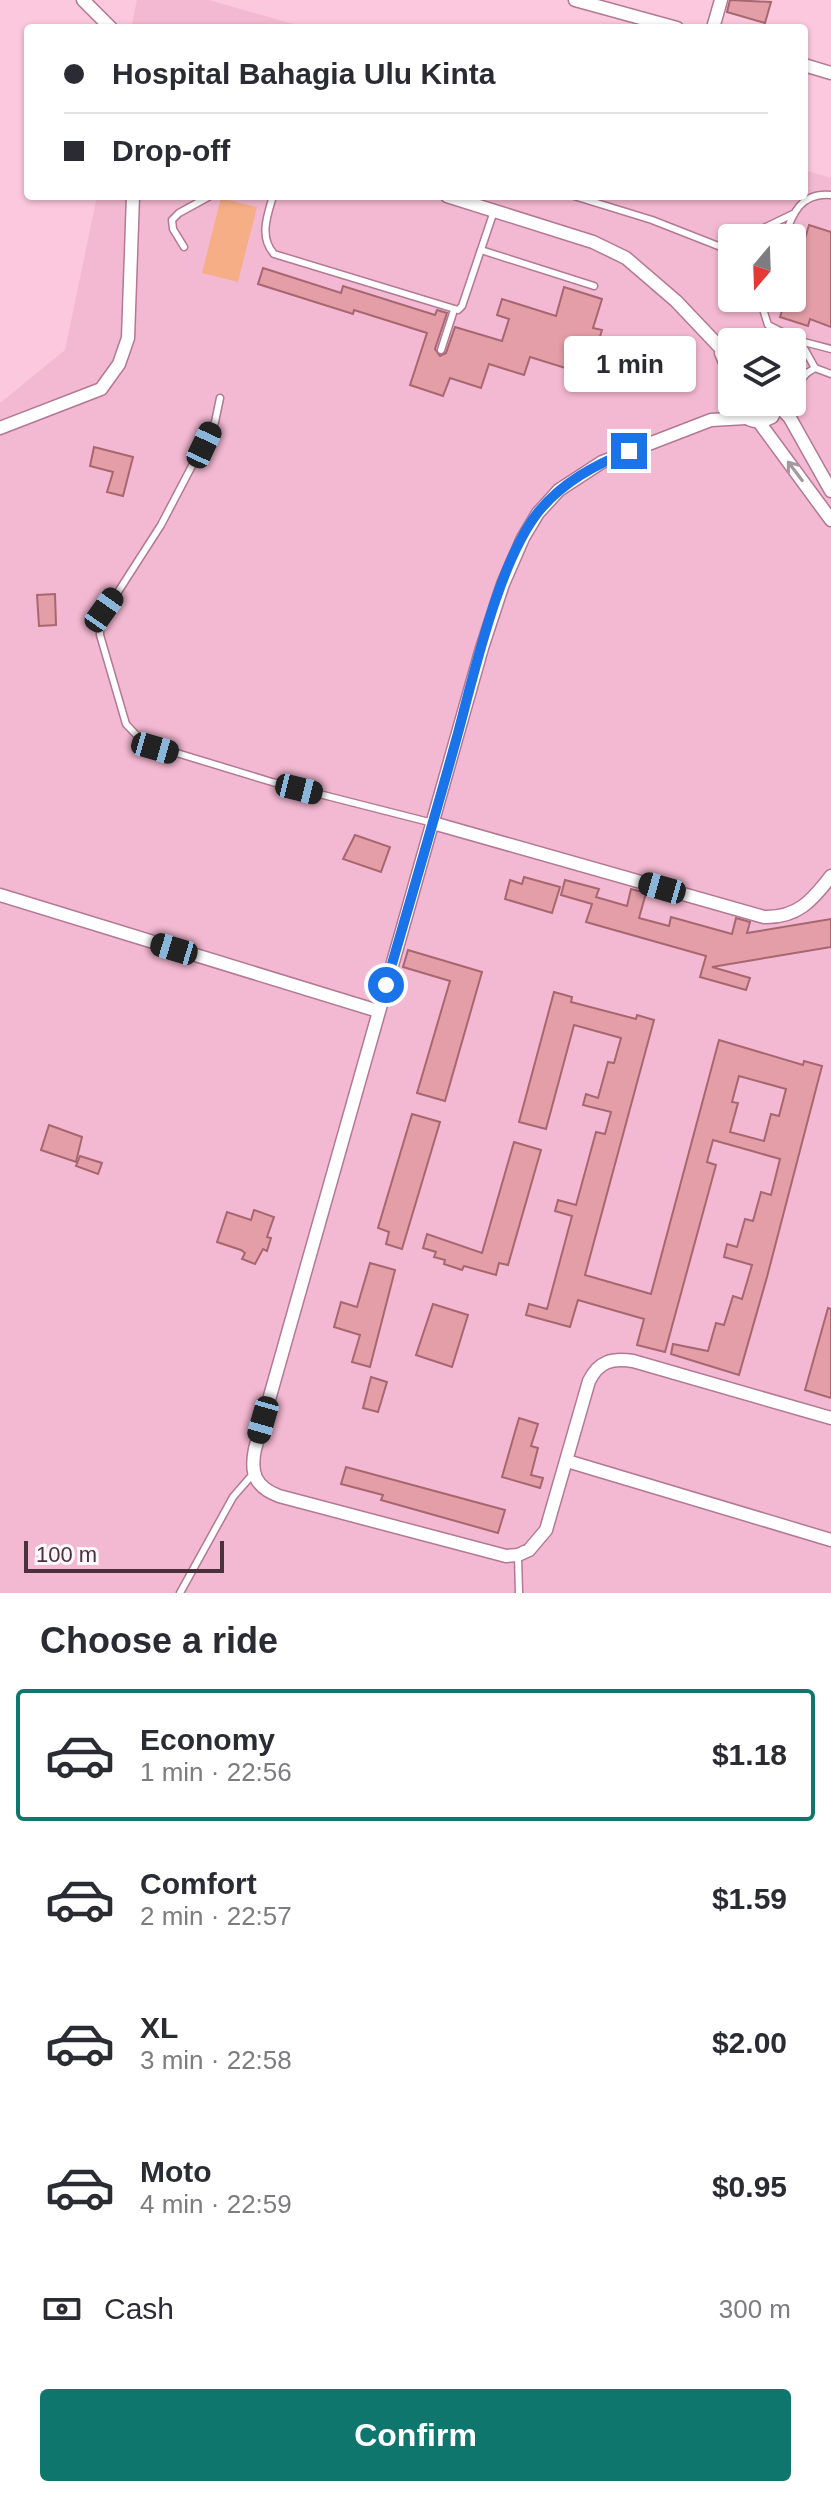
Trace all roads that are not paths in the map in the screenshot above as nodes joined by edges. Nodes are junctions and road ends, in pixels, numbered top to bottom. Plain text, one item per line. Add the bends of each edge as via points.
1 (83, 0) edge
2 (575, 0) edge
3 (721, 0) edge
4 (107, 24) edge
5 (662, 24) edge
6 (714, 24) edge
7 (808, 66) edge
8 (831, 73) edge
9 (831, 195) edge
10 (133, 200) edge
11 (203, 200) edge
12 (272, 200) edge
13 (460, 200) edge
14 (587, 200) edge
15 (808, 200) edge
16 (808, 200) edge
17 (494, 211) junction
18 (793, 214) junction
19 (772, 224) edge
20 (789, 224) edge
21 (718, 243) edge
22 (184, 247) dead end
23 (481, 250) junction
24 (594, 286) dead end
25 (454, 310) junction
26 (764, 312) edge
27 (774, 328) edge
28 (806, 343) edge
29 (718, 347) edge
30 (831, 349) edge
31 (441, 350) dead end
32 (806, 352) edge
33 (815, 368) junction
34 (807, 373) edge
35 (831, 374) edge
36 (220, 398) dead end
37 (718, 415) edge
38 (748, 416) edge
39 (772, 416) edge
40 (789, 416) edge
41 (711, 420) junction
42 (752, 420) junction
43 (0, 428) edge
44 (831, 491) edge
45 (831, 520) edge
46 (433, 823) junction
47 (831, 876) edge
48 (0, 895) edge
49 (378, 1011) junction
50 (831, 1418) edge
51 (567, 1461) junction
52 (253, 1474) junction
53 (831, 1540) edge
54 (518, 1555) junction
55 (180, 1593) edge
56 (519, 1593) edge

1 - 4 street
2 - 5 street
3 - 6 street
7 - 8 street
9 - 15 lane
10 - 43 street via 128,338 119,364 101,389
11 - 22 lane via 172,220
12 - 25 lane via 265,232 274,254
13 - 17 street
14 - 21 lane
16 - 18 lane
17 - 23 lane
17 - 29 street via 593,242 626,258
18 - 19 lane
18 - 20 lane
23 - 24 lane
23 - 25 lane via 462,306
25 - 31 lane
26 - 27 lane
28 - 30 lane
32 - 33 lane
33 - 34 lane
33 - 35 lane
36 - 46 lane via 215,422 161,525 100,620 126,724 136,738 155,748
37 - 41 street
38 - 42 street
39 - 42 street
40 - 44 street
41 - 42 street
41 - 46 street via 602,462 559,490 538,513 503,584
45 -> 42 street
46 - 47 street via 764,917 801,910
46 - 49 street
48 - 49 street
49 - 52 street via 255,1449
50 - 51 street via 633,1361 610,1360 589,1381
51 - 53 street
51 - 54 street via 546,1530
52 - 54 street via 263,1488 279,1496
52 - 55 lane via 233,1497
54 - 56 lane

